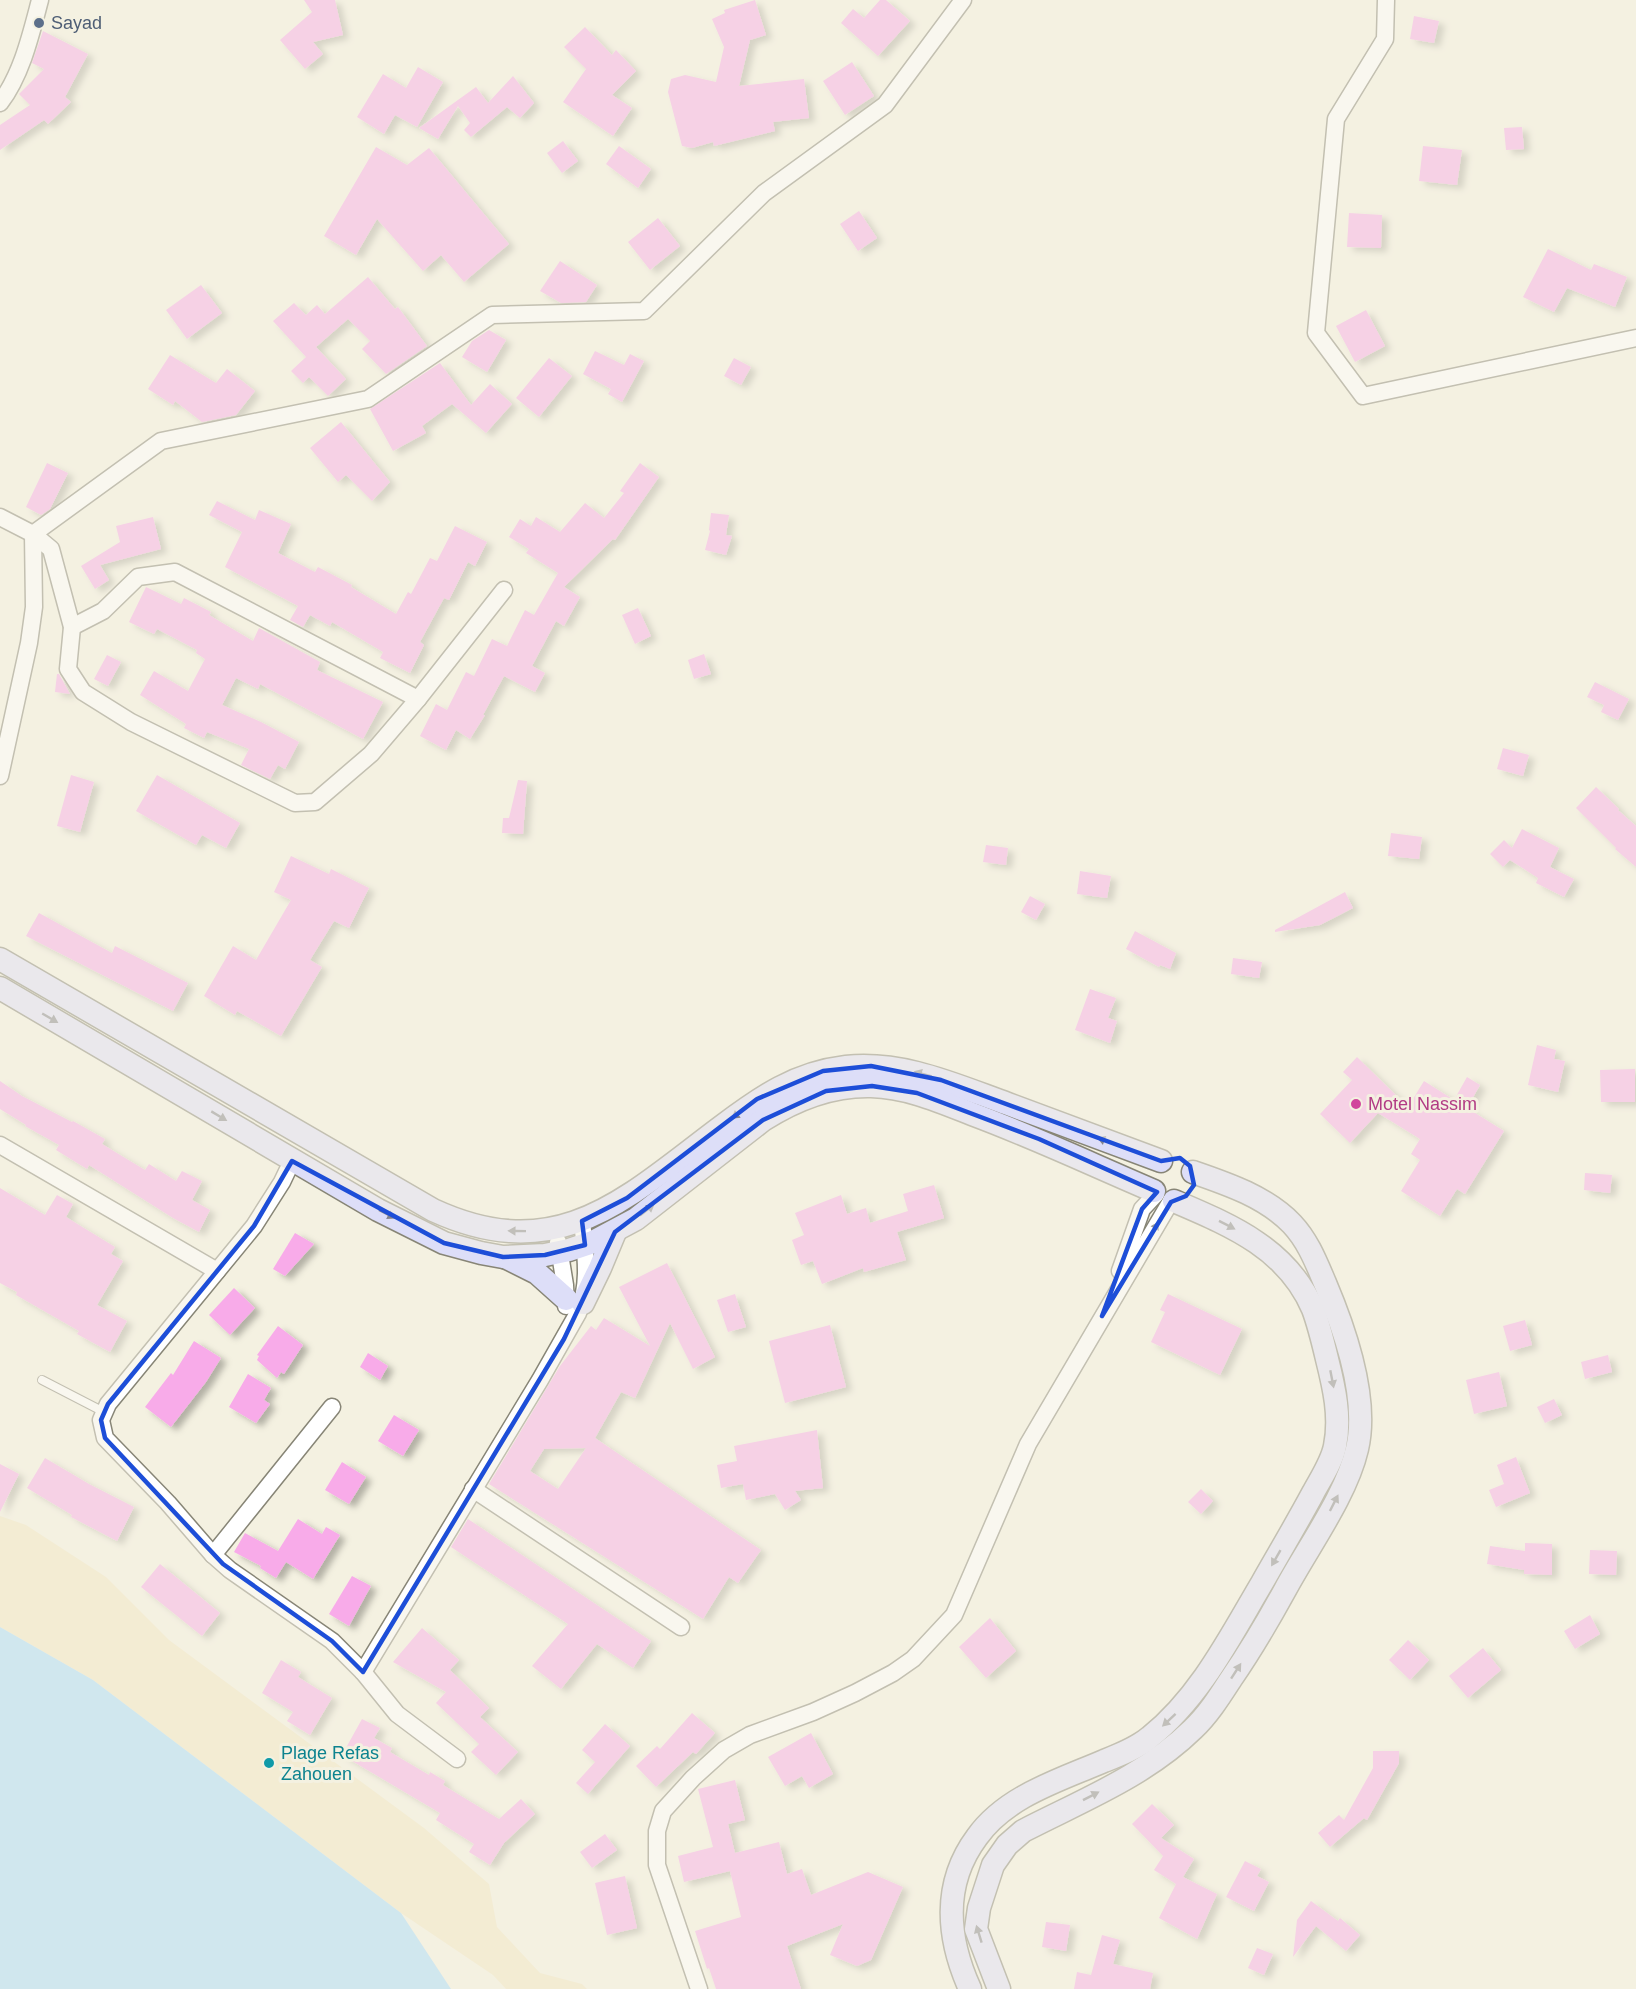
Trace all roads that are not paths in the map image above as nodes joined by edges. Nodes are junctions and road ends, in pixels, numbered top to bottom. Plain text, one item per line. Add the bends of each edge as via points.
1 (40, 0) edge
2 (963, 0) edge
3 (1386, 0) edge
4 (0, 103) edge
5 (1636, 338) edge
6 (0, 517) edge
7 (33, 534) junction
8 (504, 591) dead end
9 (72, 627) junction
10 (418, 699) junction
11 (0, 776) edge
12 (0, 959) edge
13 (0, 988) edge
14 (0, 1145) edge
15 (292, 1161) junction
16 (1161, 1161) junction
17 (1193, 1172) junction
18 (1164, 1197) junction
19 (582, 1221) junction
20 (555, 1228) junction
21 (615, 1232) junction
22 (585, 1245) junction
23 (560, 1252) junction
24 (503, 1257) junction
25 (217, 1271) junction
26 (574, 1301) junction
27 (42, 1380) dead end
28 (332, 1407) dead end
29 (104, 1412) junction
30 (473, 1489) junction
31 (213, 1555) junction
32 (681, 1627) dead end
33 (363, 1672) junction
34 (457, 1760) dead end
35 (699, 1989) edge
36 (970, 1989) edge
37 (999, 1989) edge

1 - 4 street via 22,60
2 - 7 street via 885,105 765,193 644,310 492,315 368,399 161,441
3 - 5 street via 1385,39 1336,119 1316,333 1329,351 1363,396
6 - 7 street
7 - 9 street via 51,549
7 - 11 street via 31,631
8 - 10 street
9 - 10 street via 103,611 138,577 175,572
9 - 10 street via 68,669 83,692 131,722 296,803 315,802 371,754
20 -> 12 main road via 498,1230 433,1210
13 -> 15 main road
14 - 25 street
15 -> 24 main road via 426,1234 462,1249
15 - 25 street via 254,1226
16 - 17 main road via 1180,1158
16 - 18 main road via 1151,1178
16 -> 19 main road via 919,1072 847,1067 800,1078 757,1100 627,1197
17 - 18 main road via 1191,1191 1180,1200
37 -> 17 main road via 976,1929 993,1865 1023,1831 1151,1764 1194,1729 1214,1706 1260,1635 1321,1528 1357,1451 1360,1413 1346,1338 1305,1239 1286,1218 1263,1202
21 -> 18 main road via 773,1113 804,1098 849,1087 917,1093 1039,1139
18 - 35 street via 1142,1209 1102,1316 1028,1444 954,1615 913,1659 892,1673 724,1750 663,1811 657,1831 657,1865
18 -> 36 main road via 1256,1242 1296,1280 1312,1308 1332,1376 1337,1410 1335,1447 1300,1517 1232,1634 1181,1708 1149,1739 1017,1801 978,1835 960,1867 952,1892 954,1945
19 - 20 main road
19 - 22 street
20 - 23 street
21 - 22 main road
21 - 26 main road via 600,1268
22 - 23 main road
22 - 26 street via 586,1279
23 - 24 main road
23 - 26 street
24 - 26 main road via 537,1273
25 - 29 street
26 - 30 street via 564,1339
27 - 29 lane
28 - 31 street
29 - 31 street via 102,1430 110,1444
30 - 32 street
30 - 33 street
31 - 33 street via 332,1641
33 - 34 street via 397,1714

